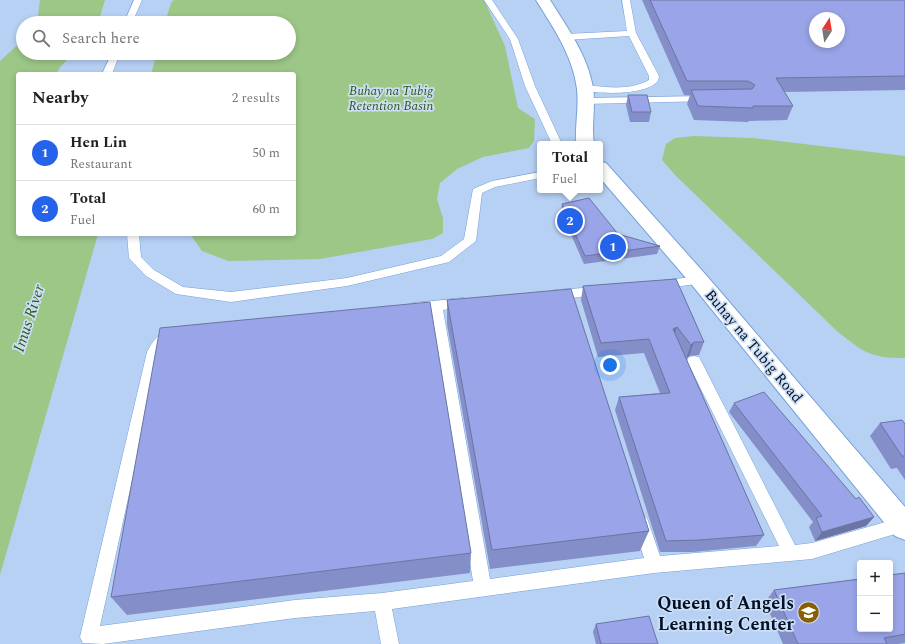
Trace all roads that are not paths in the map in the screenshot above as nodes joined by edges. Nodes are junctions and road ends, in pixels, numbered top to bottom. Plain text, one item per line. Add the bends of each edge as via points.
1 (138, 0) edge
2 (488, 0) edge
3 (543, 0) edge
4 (626, 0) edge
5 (131, 16) edge
6 (632, 33) junction
7 (566, 37) junction
8 (113, 60) edge
9 (108, 72) edge
10 (585, 94) junction
11 (713, 99) edge
12 (556, 141) edge
13 (585, 141) edge
14 (603, 170) edge
15 (537, 176) edge
16 (132, 236) edge
17 (699, 280) junction
18 (648, 286) edge
19 (616, 289) edge
20 (570, 293) junction
21 (538, 296) edge
22 (475, 302) edge
23 (436, 306) junction
24 (574, 308) edge
25 (397, 309) edge
26 (180, 330) edge
27 (694, 361) dead end
28 (638, 512) edge
29 (904, 525) edge
30 (791, 553) junction
31 (654, 565) junction
32 (483, 588) junction
33 (382, 602) junction
34 (89, 641) edge
35 (390, 644) edge

1 - 5 lane
2 - 12 lane via 514,39 530,86
3 - 7 main road
4 - 6 lane
6 - 7 lane
6 - 10 lane via 654,76 653,81 648,85
7 - 10 main road
8 - 9 lane
10 - 11 lane
10 - 13 main road
14 - 17 main road, Buhay na Tubig Road
15 - 16 lane via 492,184 477,191 470,241 445,259 347,282 231,297 180,291 150,273 135,258
17 - 18 lane
17 - 29 main road, Buhay na Tubig Road
19 - 20 lane
20 - 21 lane
20 - 24 lane
22 - 23 lane
23 - 25 lane
23 - 32 lane
26 - 34 lane via 165,336 154,352
27 - 30 lane
28 - 31 lane
29 - 30 lane via 812,551
30 - 31 lane
31 - 32 lane
32 - 33 lane
33 - 34 lane via 295,609
33 - 35 lane

